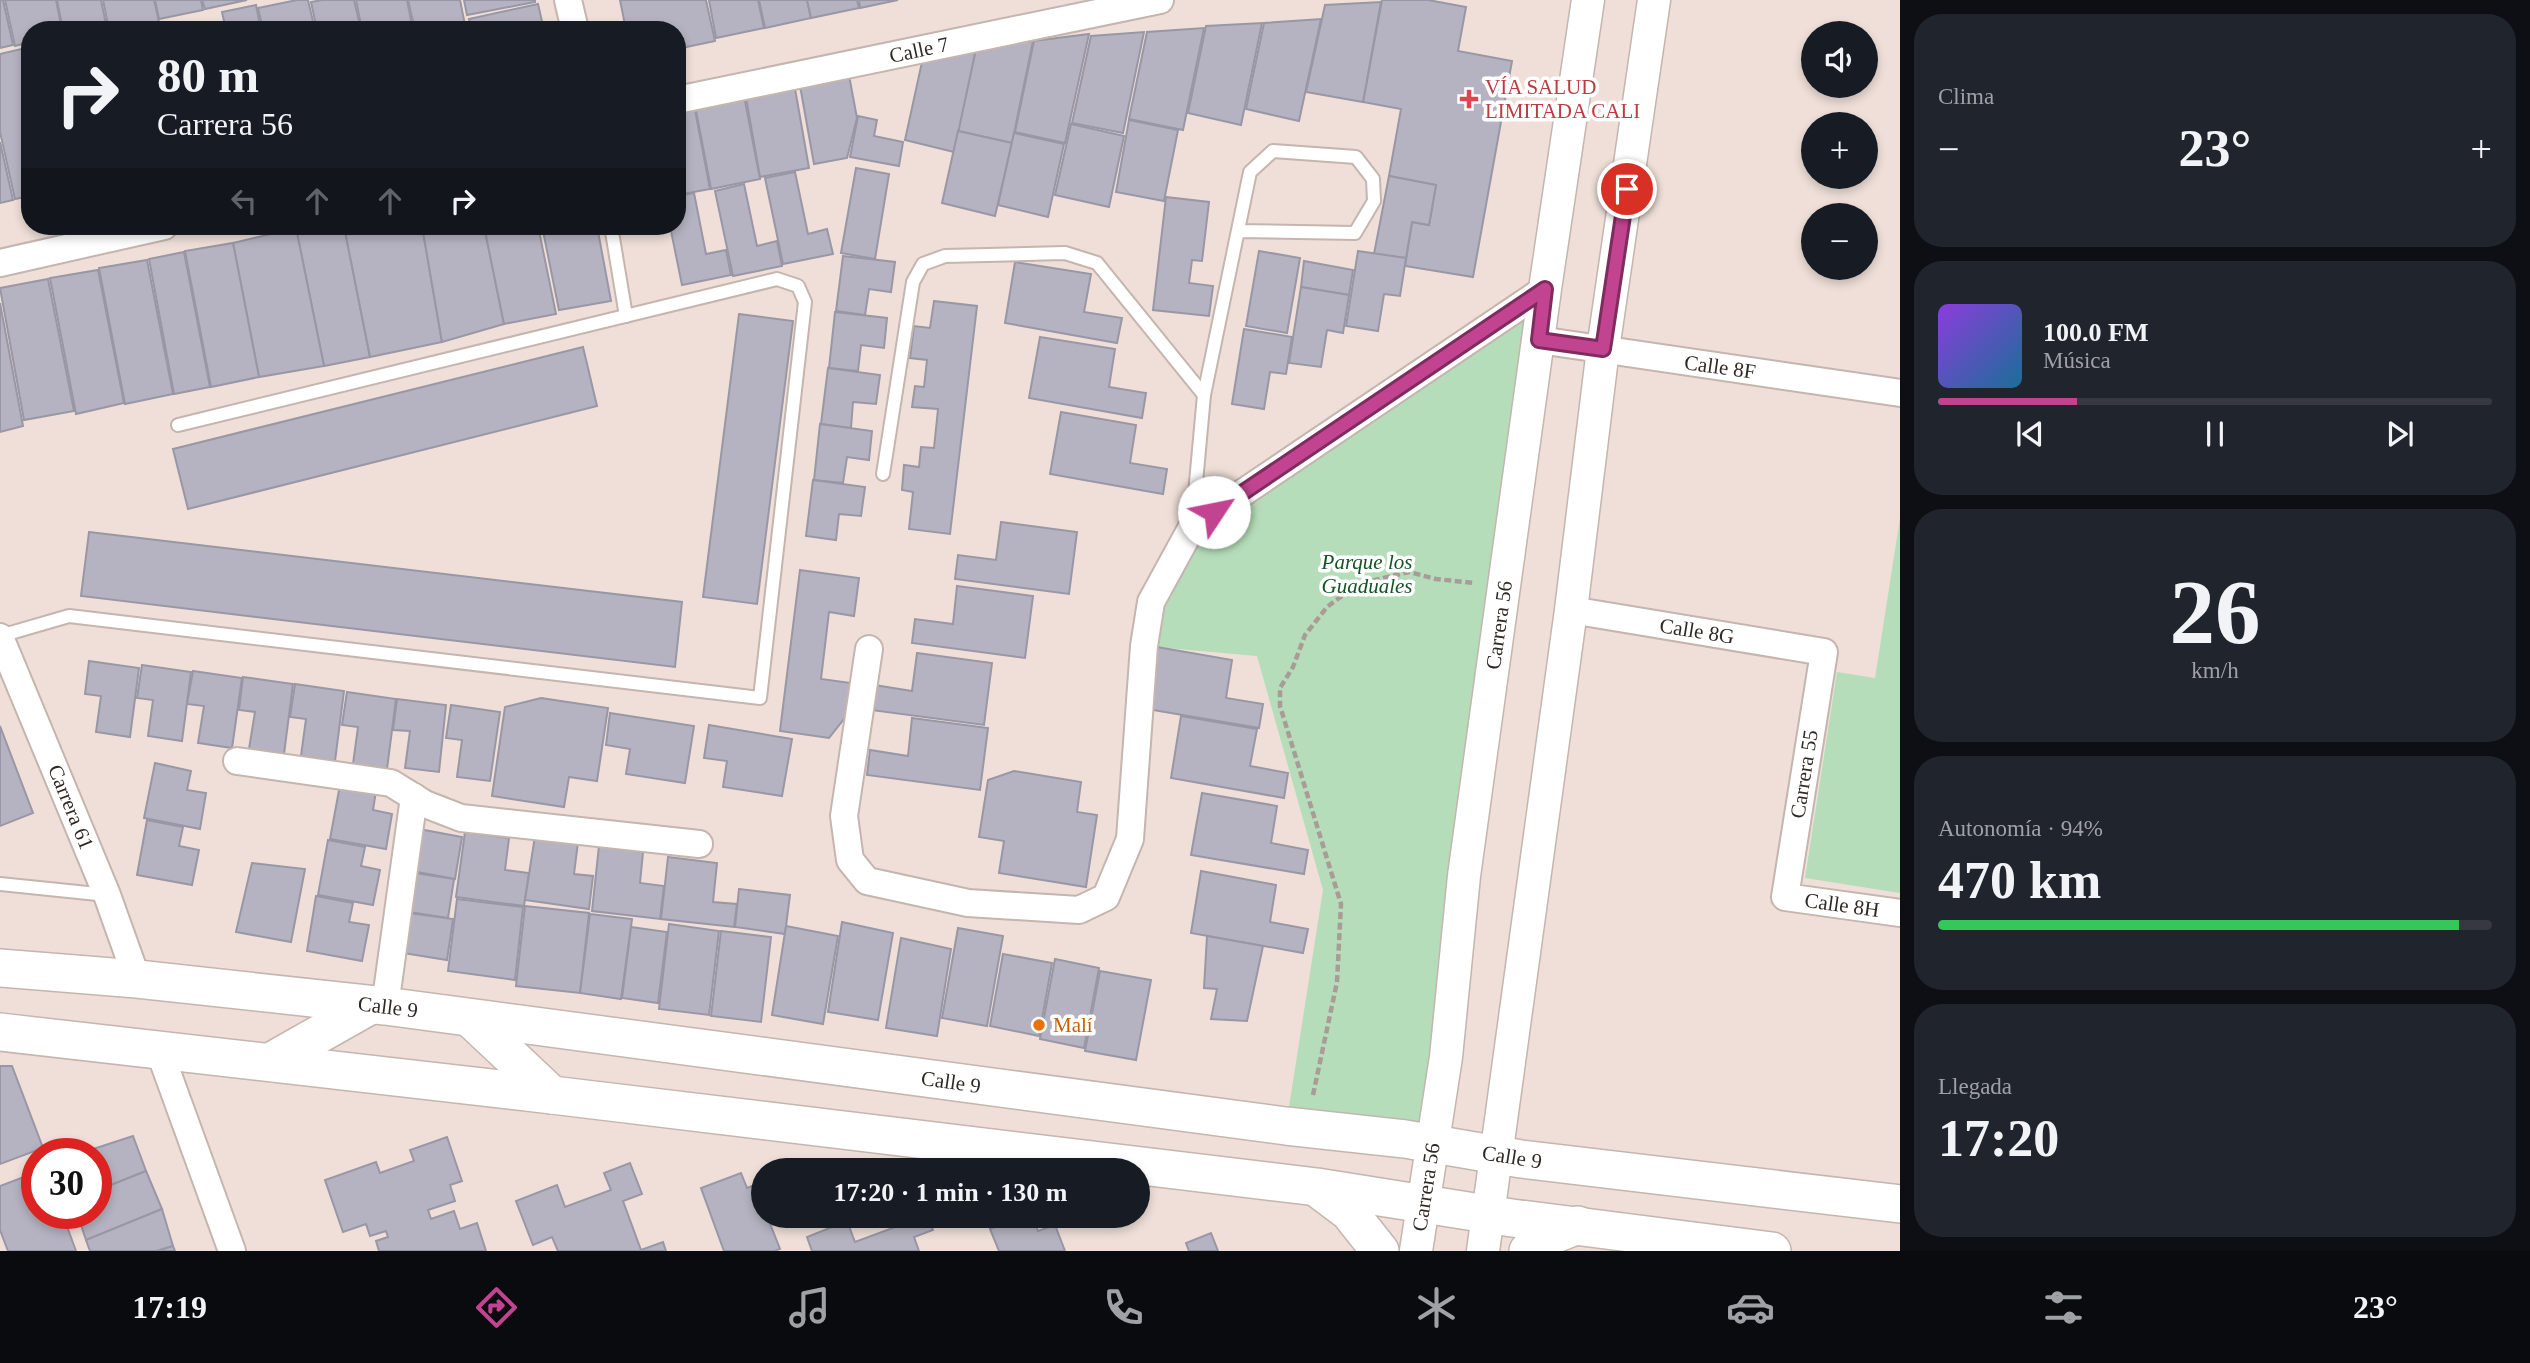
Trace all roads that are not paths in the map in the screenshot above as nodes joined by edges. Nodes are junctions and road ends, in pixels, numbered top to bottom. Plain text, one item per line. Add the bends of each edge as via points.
1 (568, 0) edge
2 (1160, 0) edge
3 (1588, 0) edge
4 (1654, 0) edge
5 (573, 21) edge
6 (686, 98) edge
7 (1238, 231) junction
8 (124, 235) edge
9 (612, 235) edge
10 (0, 263) edge
11 (1545, 289) junction
12 (626, 316) junction
13 (1539, 340) junction
14 (1603, 349) junction
15 (1900, 391) edge
16 (1204, 395) junction
17 (178, 425) dead end
18 (883, 474) dead end
19 (1192, 527) junction
20 (1571, 610) junction
21 (1, 641) edge
22 (869, 649) dead end
23 (1824, 652) joint
24 (237, 761) dead end
25 (414, 797) junction
26 (699, 844) dead end
27 (1, 888) edge
28 (107, 895) junction
29 (1785, 897) joint
30 (1900, 913) edge
31 (0, 968) edge
32 (137, 979) junction
33 (378, 1005) junction
34 (470, 1018) junction
35 (0, 1032) edge
36 (159, 1050) junction
37 (270, 1062) junction
38 (552, 1095) junction
39 (1433, 1144) junction
40 (1497, 1154) junction
41 (1317, 1187) junction
42 (1423, 1204) junction
43 (1900, 1204) edge
44 (1488, 1214) junction
45 (1578, 1225) junction
46 (1755, 1250) edge
47 (232, 1251) edge
48 (1380, 1251) edge
49 (1416, 1251) edge
50 (1483, 1251) edge
51 (1528, 1251) edge

1 - 5 street
2 - 6 street, Calle 7
3 - 11 street, Carrera 56
4 - 14 street
7 - 7 lane via 1250,172 1273,151 1356,157 1373,180 1374,201 1355,233
7 - 16 lane
8 - 10 street
9 - 12 lane
11 - 13 street, Carrera 56
11 - 19 street
12 - 17 lane
12 - 21 lane via 777,279 798,286 805,302 760,698 69,615
13 - 14 street, Calle 8F
13 - 39 street, Carrera 56 via 1464,876
14 - 15 street, Calle 8F
14 - 20 street
16 - 18 lane via 1097,263 1065,253 945,256 923,264 912,282
16 - 19 lane
19 - 22 street via 1151,602 1130,839 1106,897 1079,910 968,903 867,881 850,860 844,816
20 - 23 street, Calle 8G
20 - 40 street
21 - 28 street, Carrera 61
23 - 29 street, Carrera 55
24 - 25 street via 391,783
25 - 26 street via 461,818
25 - 33 street
27 - 28 lane
28 - 32 street, Carrera 61
29 - 30 street, Calle 8H
31 - 32 main road, Calle 9
32 - 33 main road, Calle 9
33 - 34 main road, Calle 9
33 - 37 main road
34 - 38 main road
34 - 39 main road, Calle 9
35 - 36 main road
36 - 37 main road
36 - 47 street
37 - 38 main road
38 - 41 main road
39 - 40 main road, Calle 9
39 - 42 street, Carrera 56
40 - 43 main road, Calle 9
40 - 44 street
41 - 42 main road
41 - 48 main road via 1349,1212
42 - 44 main road
42 - 49 street, Carrera 56
44 - 45 main road
44 - 50 street
45 - 46 main road
45 - 51 main road

